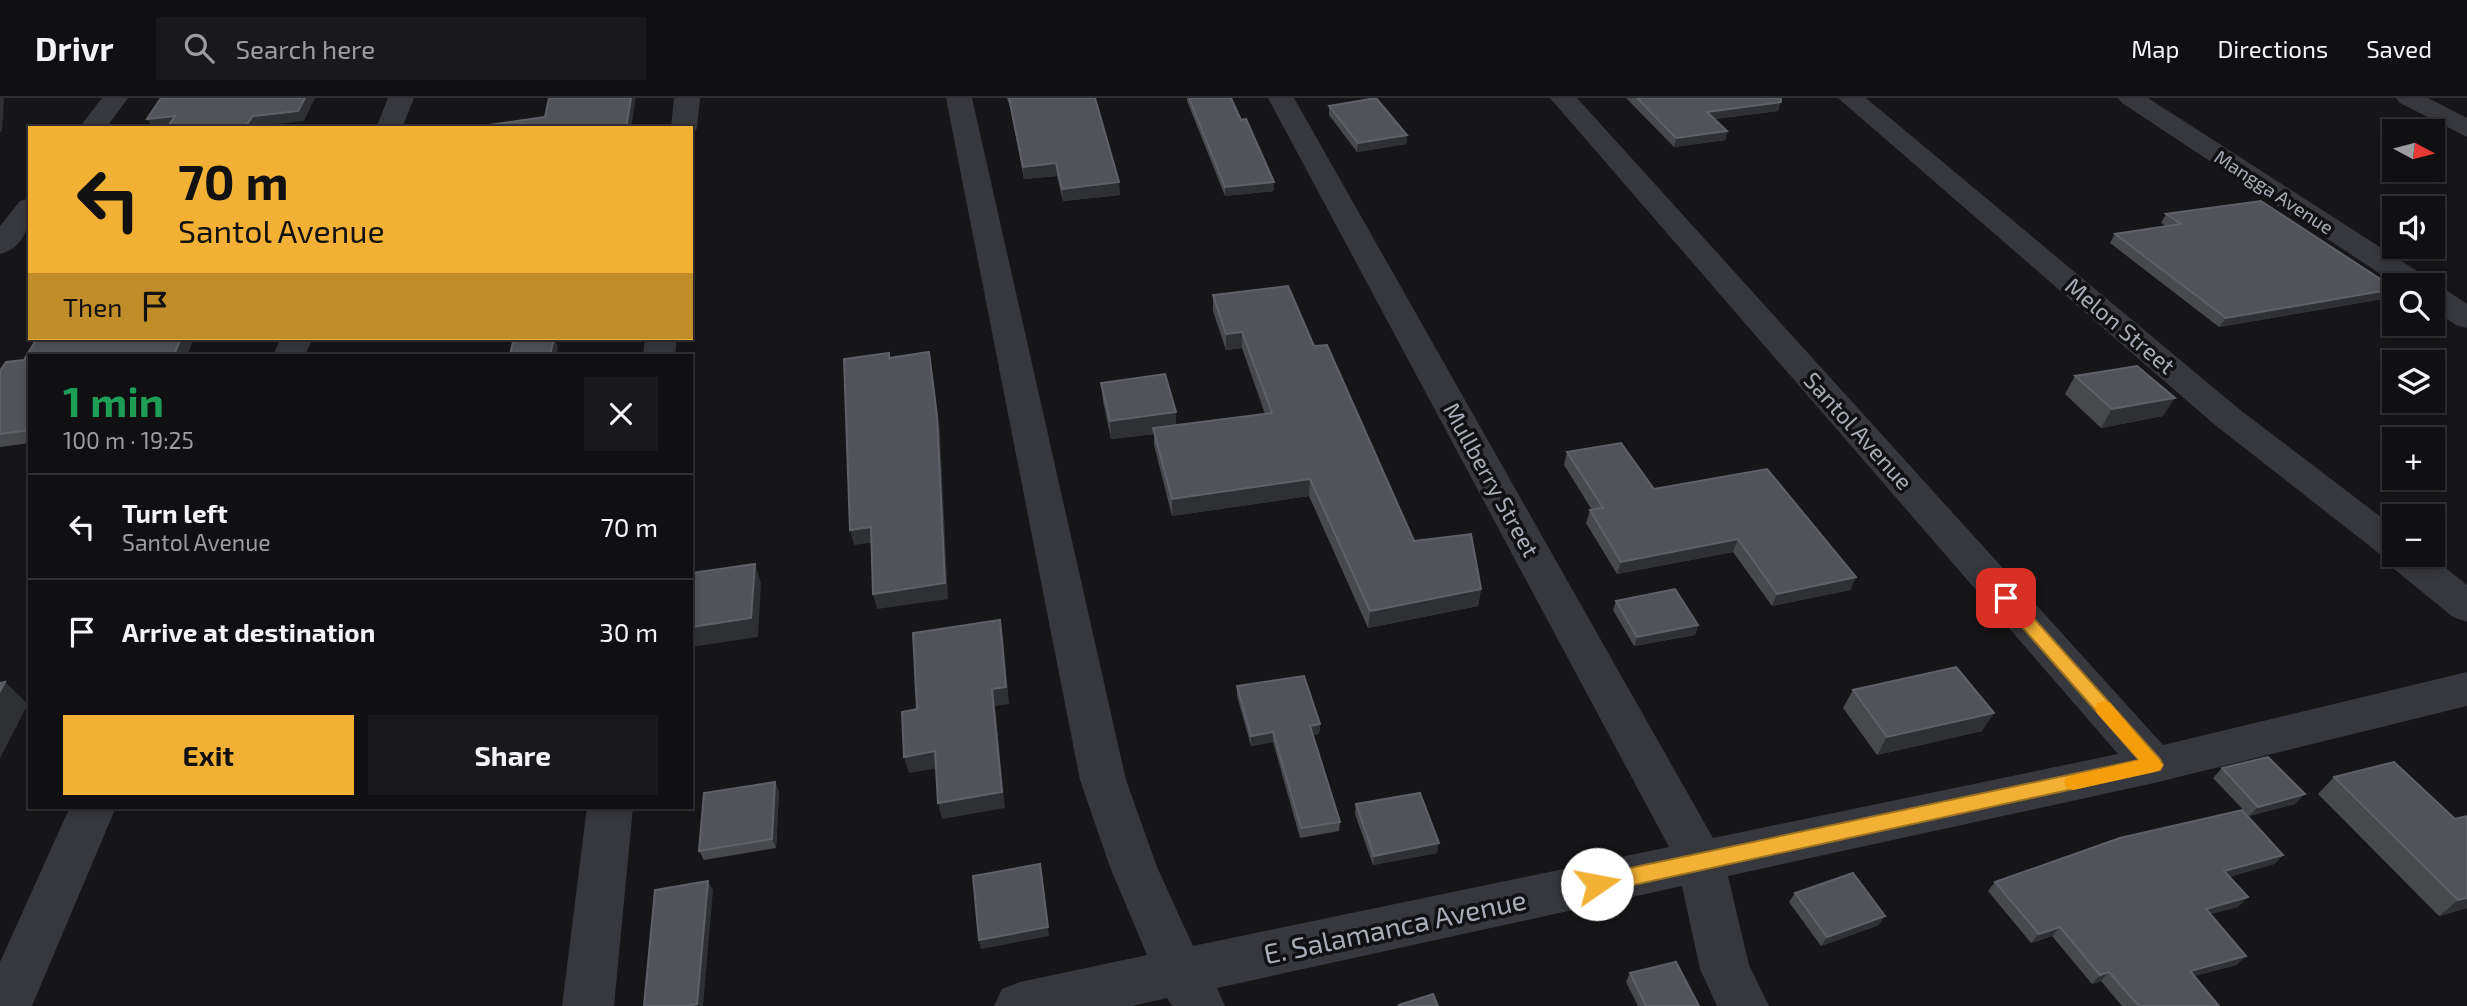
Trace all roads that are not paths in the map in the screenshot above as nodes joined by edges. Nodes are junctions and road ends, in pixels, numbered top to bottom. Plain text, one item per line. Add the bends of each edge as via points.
1 (115, 98) edge
2 (401, 98) edge
3 (687, 98) edge
4 (959, 98) edge
5 (1281, 98) edge
6 (1563, 98) edge
7 (1851, 98) edge
8 (2131, 98) edge
9 (2409, 98) edge
10 (94, 126) edge
11 (389, 126) edge
12 (684, 126) edge
13 (2467, 129) edge
14 (28, 210) edge
15 (0, 245) edge
16 (2399, 273) edge
17 (2445, 304) edge
18 (2467, 318) edge
19 (2382, 538) edge
20 (2418, 567) edge
21 (2467, 607) edge
22 (2467, 690) edge
23 (2154, 765) junction
24 (92, 809) edge
25 (610, 809) edge
26 (1701, 862) junction
27 (1189, 990) edge
28 (6, 1006) edge
29 (588, 1006) edge
30 (1020, 1006) edge
31 (1743, 1006) edge

1 - 10 street
2 - 11 street
3 - 12 street
4 - 27 street via 1103,780 1126,854
5 - 26 street, Mullberry Street
6 - 23 street, Santol Avenue
7 - 19 street, Melon Street via 2227,418
8 - 16 street, Mangga Avenue
9 - 13 street
14 - 15 street
17 - 18 street
20 - 21 street
22 - 23 street, E. Salamanca Avenue
23 - 26 street, E. Salamanca Avenue
24 - 28 street
25 - 29 street
26 - 27 street, E. Salamanca Avenue
26 - 31 street, Mullberry Street via 1725,969
27 - 30 street, E. Salamanca Avenue

